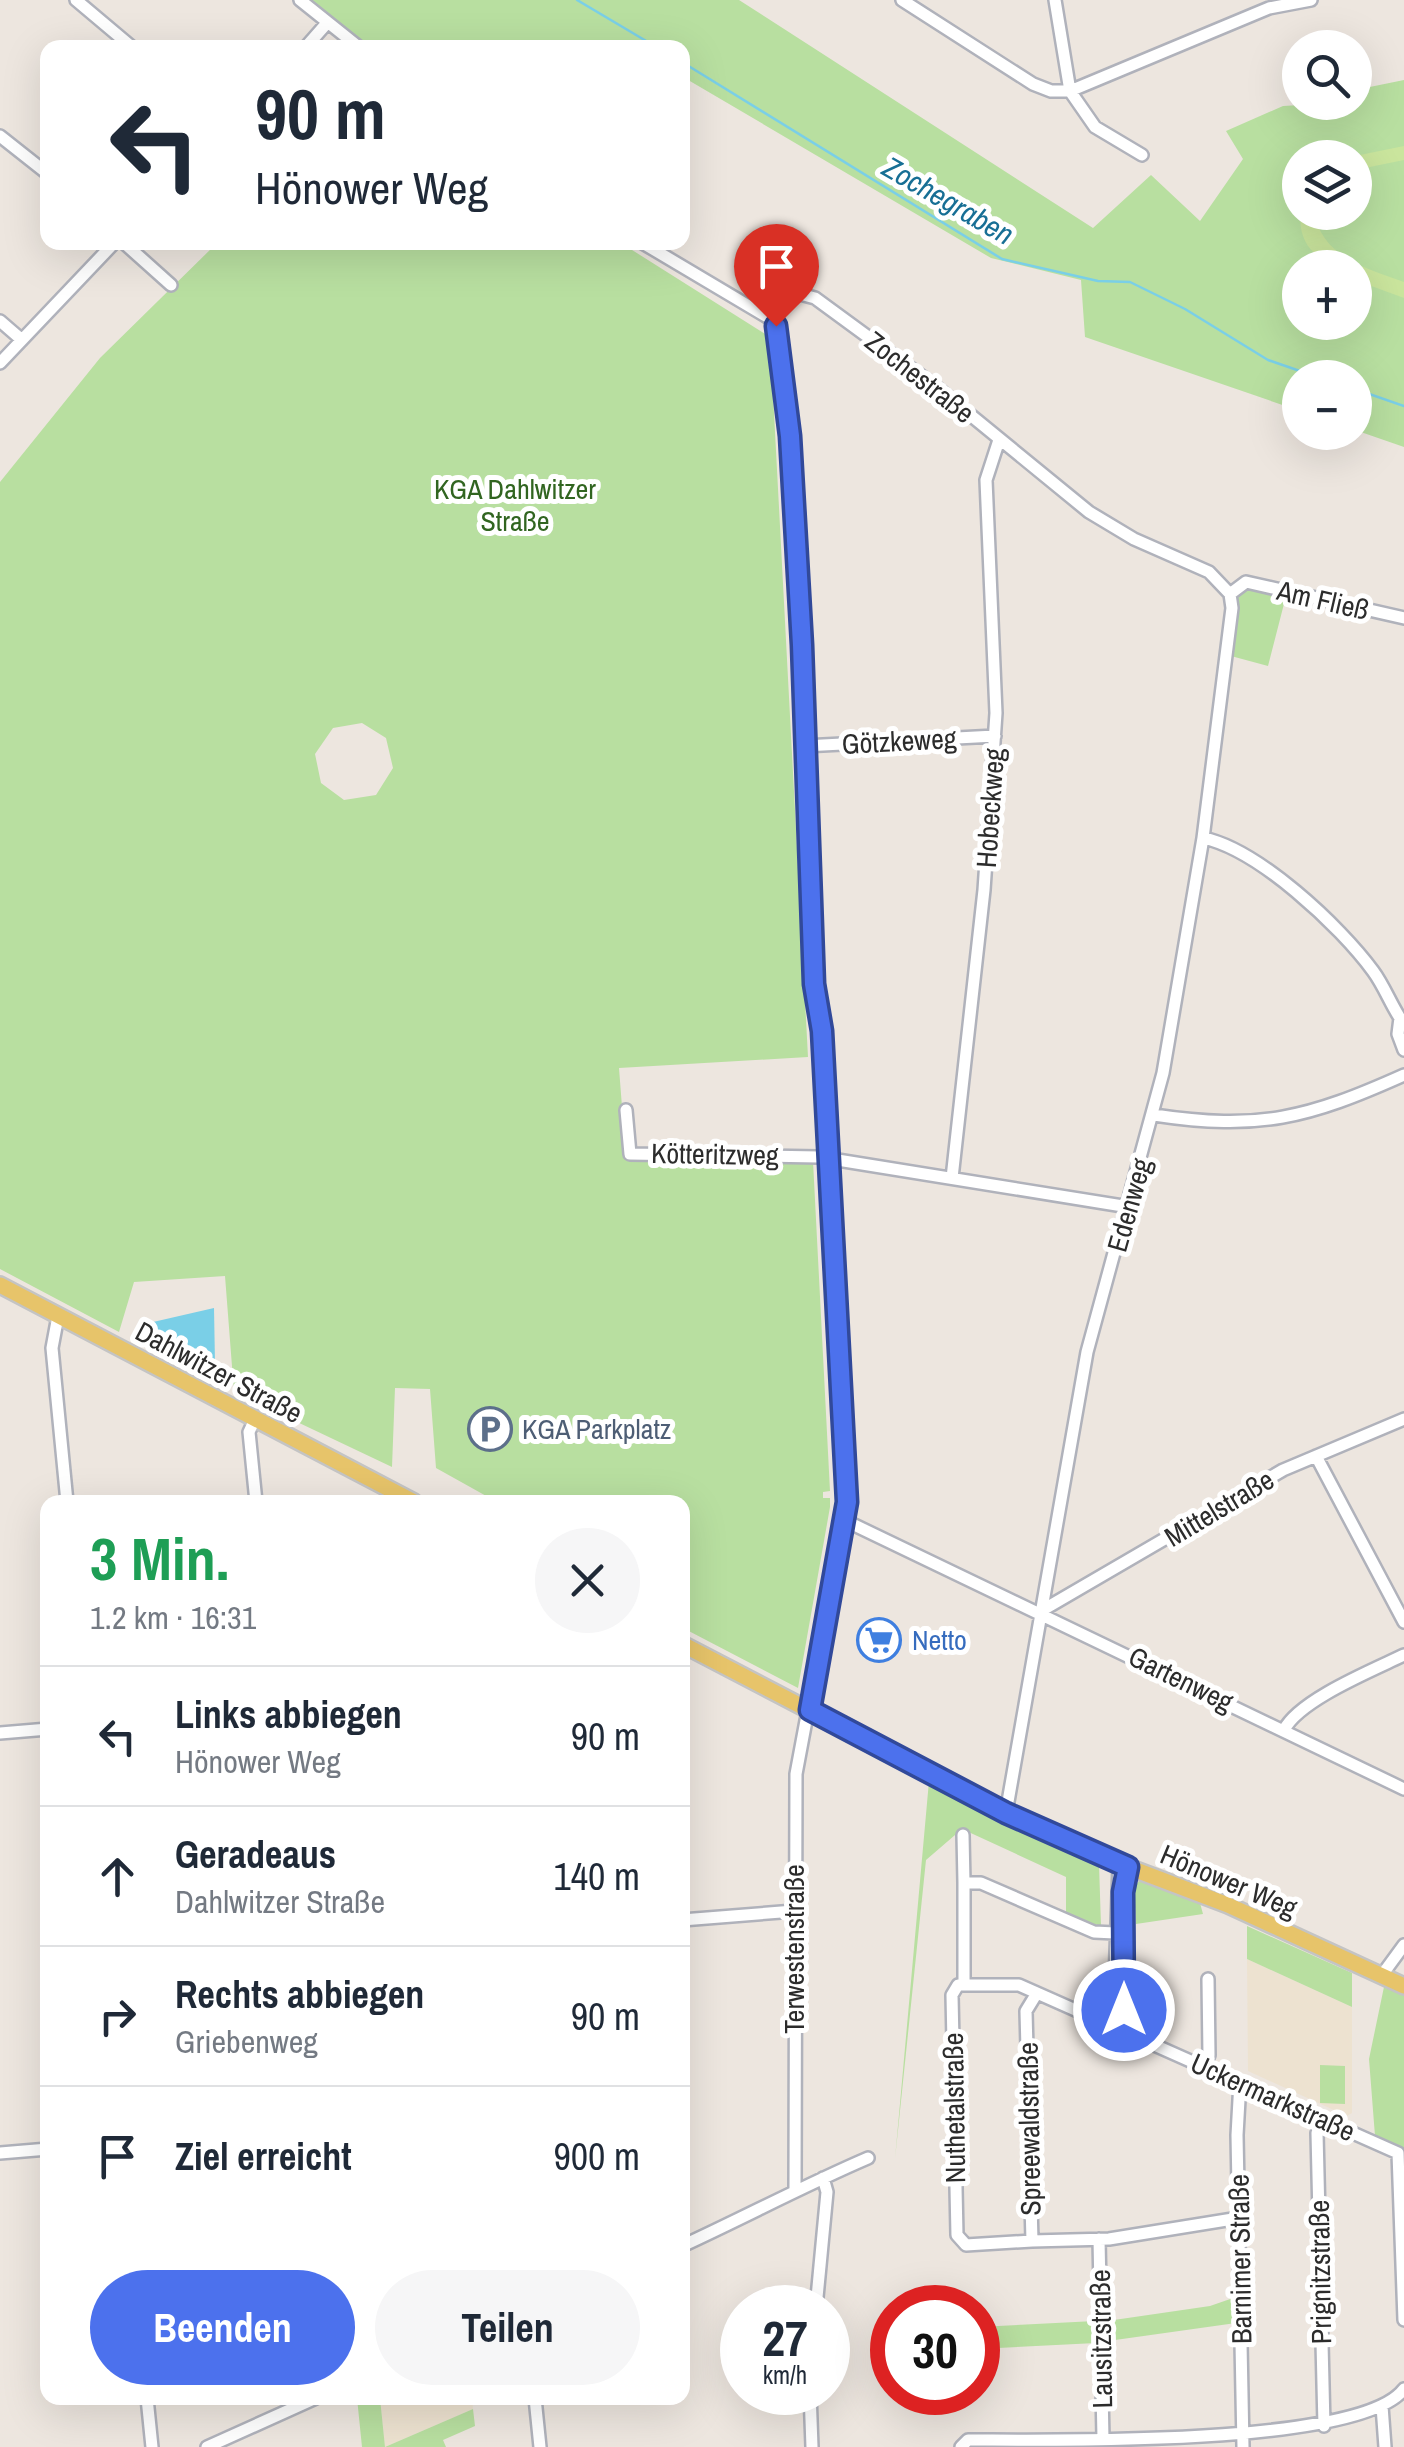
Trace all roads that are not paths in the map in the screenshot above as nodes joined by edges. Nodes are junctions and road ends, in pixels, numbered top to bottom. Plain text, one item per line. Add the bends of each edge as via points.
1 (76, 0) edge
2 (300, 0) edge
3 (902, 0) edge
4 (1055, 0) edge
5 (1311, 0) edge
6 (1268, 4) edge
7 (327, 24) junction
8 (124, 40) edge
9 (312, 40) edge
10 (349, 40) edge
11 (1070, 91) junction
12 (0, 136) edge
13 (1142, 156) dead end
14 (40, 168) edge
15 (107, 250) edge
16 (133, 250) edge
17 (655, 250) edge
18 (171, 285) dead end
19 (770, 318) junction
20 (0, 321) edge
21 (22, 340) junction
22 (0, 363) edge
23 (999, 440) junction
24 (1230, 594) junction
25 (1404, 618) edge
26 (995, 736) junction
27 (804, 746) junction
28 (1202, 838) junction
29 (1402, 1021) edge
30 (1404, 1050) edge
31 (1404, 1075) edge
32 (626, 1110) dead end
33 (1154, 1115) junction
34 (828, 1160) junction
35 (952, 1178) junction
36 (1129, 1207) junction
37 (0, 1285) edge
38 (58, 1316) junction
39 (256, 1419) junction
40 (1404, 1419) edge
41 (1316, 1456) junction
42 (66, 1495) edge
43 (255, 1495) edge
44 (401, 1495) edge
45 (846, 1521) junction
46 (1041, 1611) junction
47 (1404, 1622) edge
48 (690, 1648) edge
49 (1404, 1655) edge
50 (810, 1710) junction
51 (40, 1730) edge
52 (1284, 1730) junction
53 (0, 1733) edge
54 (1404, 1790) edge
55 (1006, 1813) junction
56 (963, 1835) dead end
57 (1124, 1865) junction
58 (964, 1883) junction
59 (794, 1911) junction
60 (690, 1919) edge
61 (1115, 1933) junction
62 (1404, 1945) edge
63 (1382, 1975) junction
64 (1208, 1980) dead end
65 (964, 1985) junction
66 (1404, 1986) edge
67 (1038, 1993) junction
68 (1113, 2026) junction
69 (1206, 2066) junction
70 (1240, 2082) junction
71 (1323, 2120) junction
72 (40, 2150) edge
73 (0, 2153) edge
74 (868, 2158) dead end
75 (822, 2178) junction
76 (795, 2188) junction
77 (1239, 2218) junction
78 (1100, 2239) junction
79 (1032, 2240) junction
80 (690, 2242) edge
81 (818, 2285) edge
82 (1404, 2320) edge
83 (1404, 2389) edge
84 (148, 2405) edge
85 (300, 2405) edge
86 (536, 2405) edge
87 (1382, 2406) junction
88 (811, 2415) edge
89 (1324, 2426) junction
90 (1103, 2439) junction
91 (1243, 2442) edge
92 (1035, 2444) edge
93 (152, 2447) edge
94 (206, 2447) edge
95 (540, 2447) edge
96 (812, 2447) edge
97 (961, 2447) edge
98 (1385, 2447) edge

1 - 8 street
2 - 7 street
3 - 11 street via 1033,84
4 - 11 street
5 - 6 street
6 - 11 street
7 - 9 street
7 - 10 street
11 - 13 street via 1096,127
12 - 14 street
15 - 21 street
16 - 18 street
17 - 19 street
19 - 23 street, Zochestraße via 796,293 815,298
19 - 27 street, Terwestenstraße via 781,339 790,436
20 - 21 street
21 - 22 street
23 - 24 street, Zochestraße via 1090,512 1210,572
23 - 26 street, Hobeckweg via 986,480
24 - 25 street, Am Fließ via 1246,582
24 - 28 street, Edenweg
26 - 27 street, Götzkeweg
26 - 35 street, Hobeckweg
27 - 34 street, Terwestenstraße
28 - 29 street via 1275,878 1328,922 1370,968
28 - 33 street, Edenweg
29 - 30 street
31 - 33 street via 1314,1113 1270,1122
32 - 34 street, Kötteritzweg via 630,1154
33 - 36 street, Edenweg
34 - 35 street, Kötteritzweg
34 - 45 street, Terwestenstraße
35 - 36 street, Kötteritzweg
36 - 46 street, Edenweg via 1086,1352
37 - 38 main road, Dahlwitzer Straße
38 - 39 main road, Dahlwitzer Straße
38 - 42 street via 52,1348
39 - 43 street via 249,1432
39 - 44 main road, Dahlwitzer Straße
40 - 41 street, Mittelstraße
41 - 46 street, Mittelstraße via 1250,1487
41 - 47 street
45 - 46 street, Gartenweg
45 - 50 street, Terwestenstraße
46 - 52 street, Gartenweg
46 - 55 street, Edenweg
48 - 50 main road
49 - 52 street via 1289,1719
50 - 55 main road, Hönower Weg
50 - 59 street, Terwestenstraße via 796,1774
51 - 53 street
52 - 54 street, Gartenweg
55 - 57 main road, Hönower Weg
56 - 58 street
57 - 61 street
57 - 63 main road, Hönower Weg
57 - 68 street via 1124,2010
58 - 61 street via 981,1882 1094,1932
58 - 65 street
59 - 60 street
59 - 76 street, Terwestenstraße
61 - 68 street
62 - 63 street
63 - 66 main road, Hönower Weg
64 - 69 street
65 - 67 street via 1019,1985
65 - 79 street, Nuthetalstraße via 952,1994 957,2235 966,2245
67 - 68 street, Uckermarkstraße
67 - 79 street, Spreewaldstraße via 1026,2010
68 - 69 street, Uckermarkstraße
69 - 70 street, Uckermarkstraße
70 - 71 street, Uckermarkstraße
70 - 77 street, Barnimer Straße
71 - 82 street, Uckermarkstraße via 1398,2153
71 - 89 street, Prignitzstraße via 1317,2133
72 - 73 street
74 - 75 street
75 - 76 street
75 - 81 street via 827,2192
76 - 80 street
77 - 78 street, Spreewaldstraße
77 - 91 street, Barnimer Straße
78 - 79 street, Spreewaldstraße
78 - 90 street, Lausitzstraße
83 - 87 street
84 - 93 street
85 - 94 street
86 - 95 street
87 - 89 street
87 - 98 street
88 - 96 street
89 - 91 street
90 - 91 street
90 - 92 street
92 - 97 street via 968,2440

